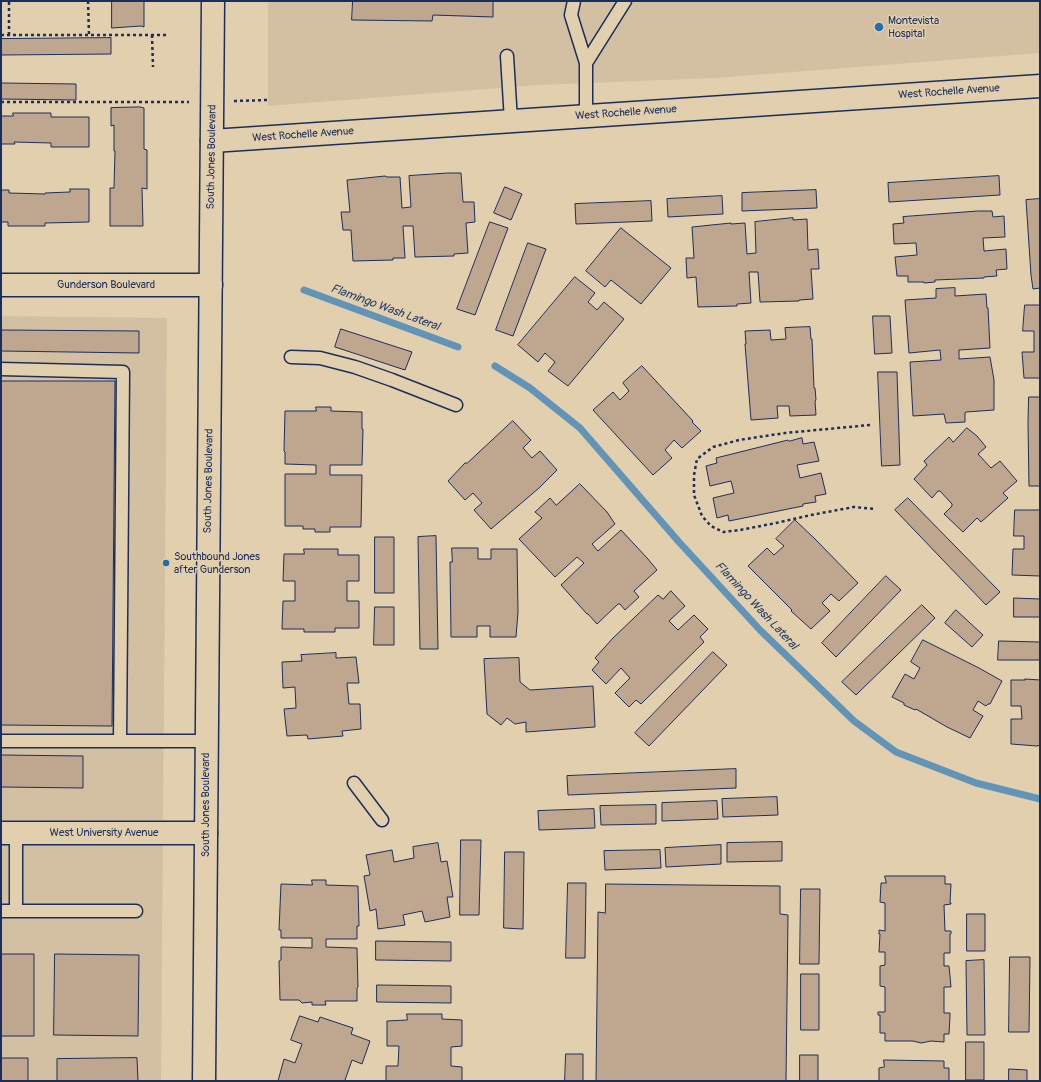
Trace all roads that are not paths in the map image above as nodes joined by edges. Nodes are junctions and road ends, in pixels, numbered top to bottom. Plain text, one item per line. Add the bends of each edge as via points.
1 (213, 1) edge
2 (574, 1) edge
3 (625, 1) edge
4 (506, 56) dead end
5 (586, 63) junction
6 (1040, 86) edge
7 (586, 116) junction
8 (511, 121) junction
9 (212, 141) junction
10 (1, 285) edge
11 (211, 285) junction
12 (291, 357) dead end
13 (1, 369) edge
14 (456, 404) dead end
15 (1, 741) edge
16 (120, 741) junction
17 (207, 741) junction
18 (354, 783) dead end
19 (382, 820) dead end
20 (8, 833) edge
21 (206, 833) junction
22 (1, 910) edge
23 (16, 910) junction
24 (136, 910) dead end
25 (204, 1081) edge

1 - 9 street, South Jones Boulevard
2 - 5 lane via 571,15
3 - 5 lane
4 - 8 lane
5 - 7 lane
6 - 7 street, West Rochelle Avenue
7 - 8 street, West Rochelle Avenue
8 - 9 street, West Rochelle Avenue
9 - 11 street, South Jones Boulevard
10 - 11 street, Gunderson Boulevard
11 - 17 street, South Jones Boulevard
12 - 14 lane via 320,358 355,367
13 - 16 lane via 123,372
15 - 16 lane
16 - 17 lane
17 - 21 street, South Jones Boulevard
18 - 19 lane
20 - 21 street, West University Avenue
20 - 23 lane
21 - 25 street, South Jones Boulevard
22 - 23 lane
23 - 24 lane

